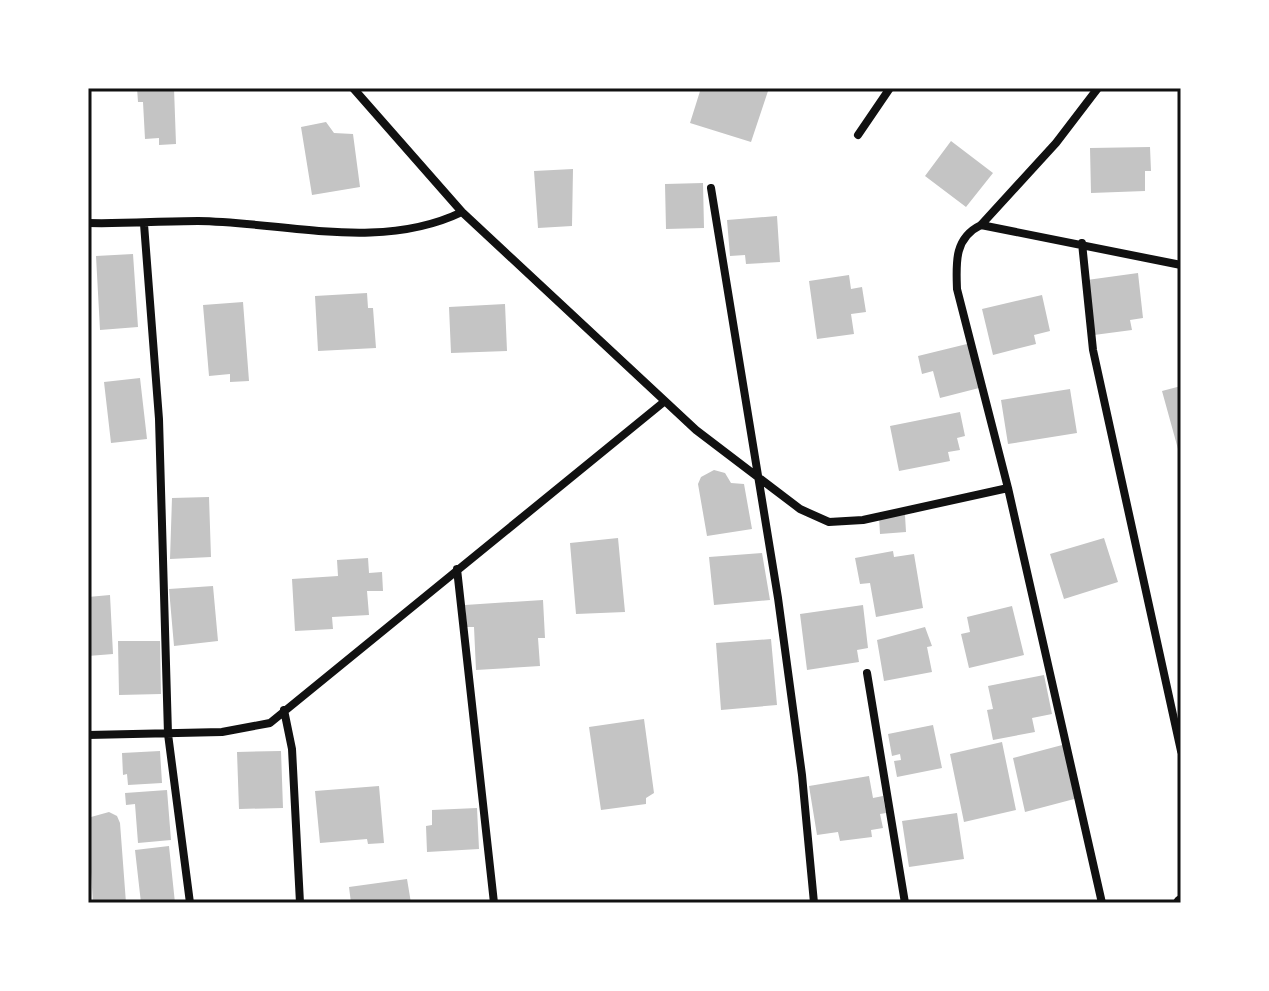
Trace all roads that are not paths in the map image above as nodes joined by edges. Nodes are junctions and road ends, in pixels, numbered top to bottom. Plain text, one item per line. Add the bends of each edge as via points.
1 (353, 88) edge
2 (890, 88) edge
3 (1098, 88) edge
4 (858, 135) dead end
5 (711, 188) dead end
6 (462, 212) junction
7 (88, 223) edge
8 (144, 224) junction
9 (981, 225) junction
10 (1082, 243) junction
11 (1181, 265) edge
12 (665, 401) junction
13 (759, 481) junction
14 (1008, 488) junction
15 (457, 569) junction
16 (867, 673) dead end
17 (284, 710) junction
18 (168, 734) junction
19 (88, 735) edge
20 (1181, 751) edge
21 (190, 903) edge
22 (300, 903) edge
23 (494, 903) edge
24 (814, 903) edge
25 (905, 903) edge
26 (1102, 903) edge

1 - 6 street
2 - 4 street
3 - 9 street
5 - 13 street
6 - 8 street via 429,225 379,233 196,221
6 - 12 street
7 - 8 street
8 - 18 street via 159,419
9 - 10 street
9 - 14 street via 960,243 957,289
10 - 11 street
10 - 20 street via 1093,350
12 - 13 street
12 - 15 street
13 - 14 street via 819,520 837,522
13 - 24 street via 802,775
14 - 26 street
15 - 17 street
15 - 23 street
16 - 25 street
17 - 18 street via 270,723 253,728
17 - 22 street via 292,749
18 - 19 street
18 - 21 street

